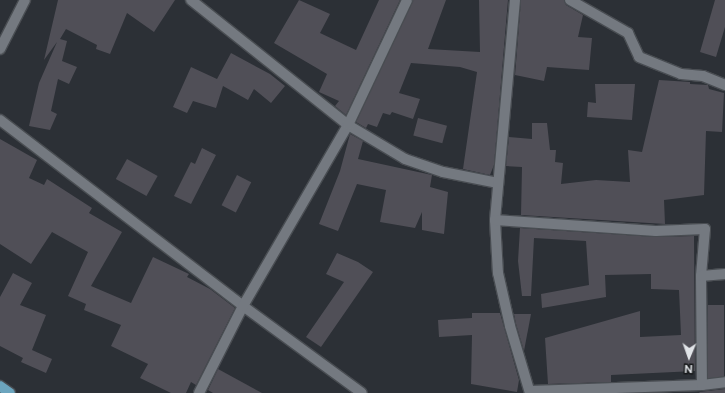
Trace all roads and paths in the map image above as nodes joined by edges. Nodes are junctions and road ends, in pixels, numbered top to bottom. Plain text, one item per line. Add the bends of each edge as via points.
1 (25, 0) edge
2 (191, 0) edge
3 (407, 0) edge
4 (515, 0) edge
5 (570, 0) edge
6 (0, 49) edge
7 (725, 85) edge
8 (0, 120) edge
9 (348, 125) junction
10 (498, 183) junction
11 (495, 220) junction
12 (725, 274) edge
13 (701, 276) junction
14 (243, 306) junction
15 (725, 382) edge
16 (702, 385) junction
17 (0, 386) edge
18 (530, 392) edge
19 (10, 393) edge
20 (199, 393) edge
21 (362, 393) edge

1 - 6 street
2 - 9 street
3 - 9 street
4 - 10 street
5 - 7 street via 628,33 639,57 681,74 703,76
8 - 14 street
9 - 10 street via 405,159 443,172
9 - 14 street
10 - 11 street
11 - 13 street via 656,231 705,229
11 - 18 street via 498,273 510,326
12 - 13 street
13 - 16 street
14 - 20 street
14 - 21 street
15 - 16 street
16 - 18 street
17 - 19 main road

